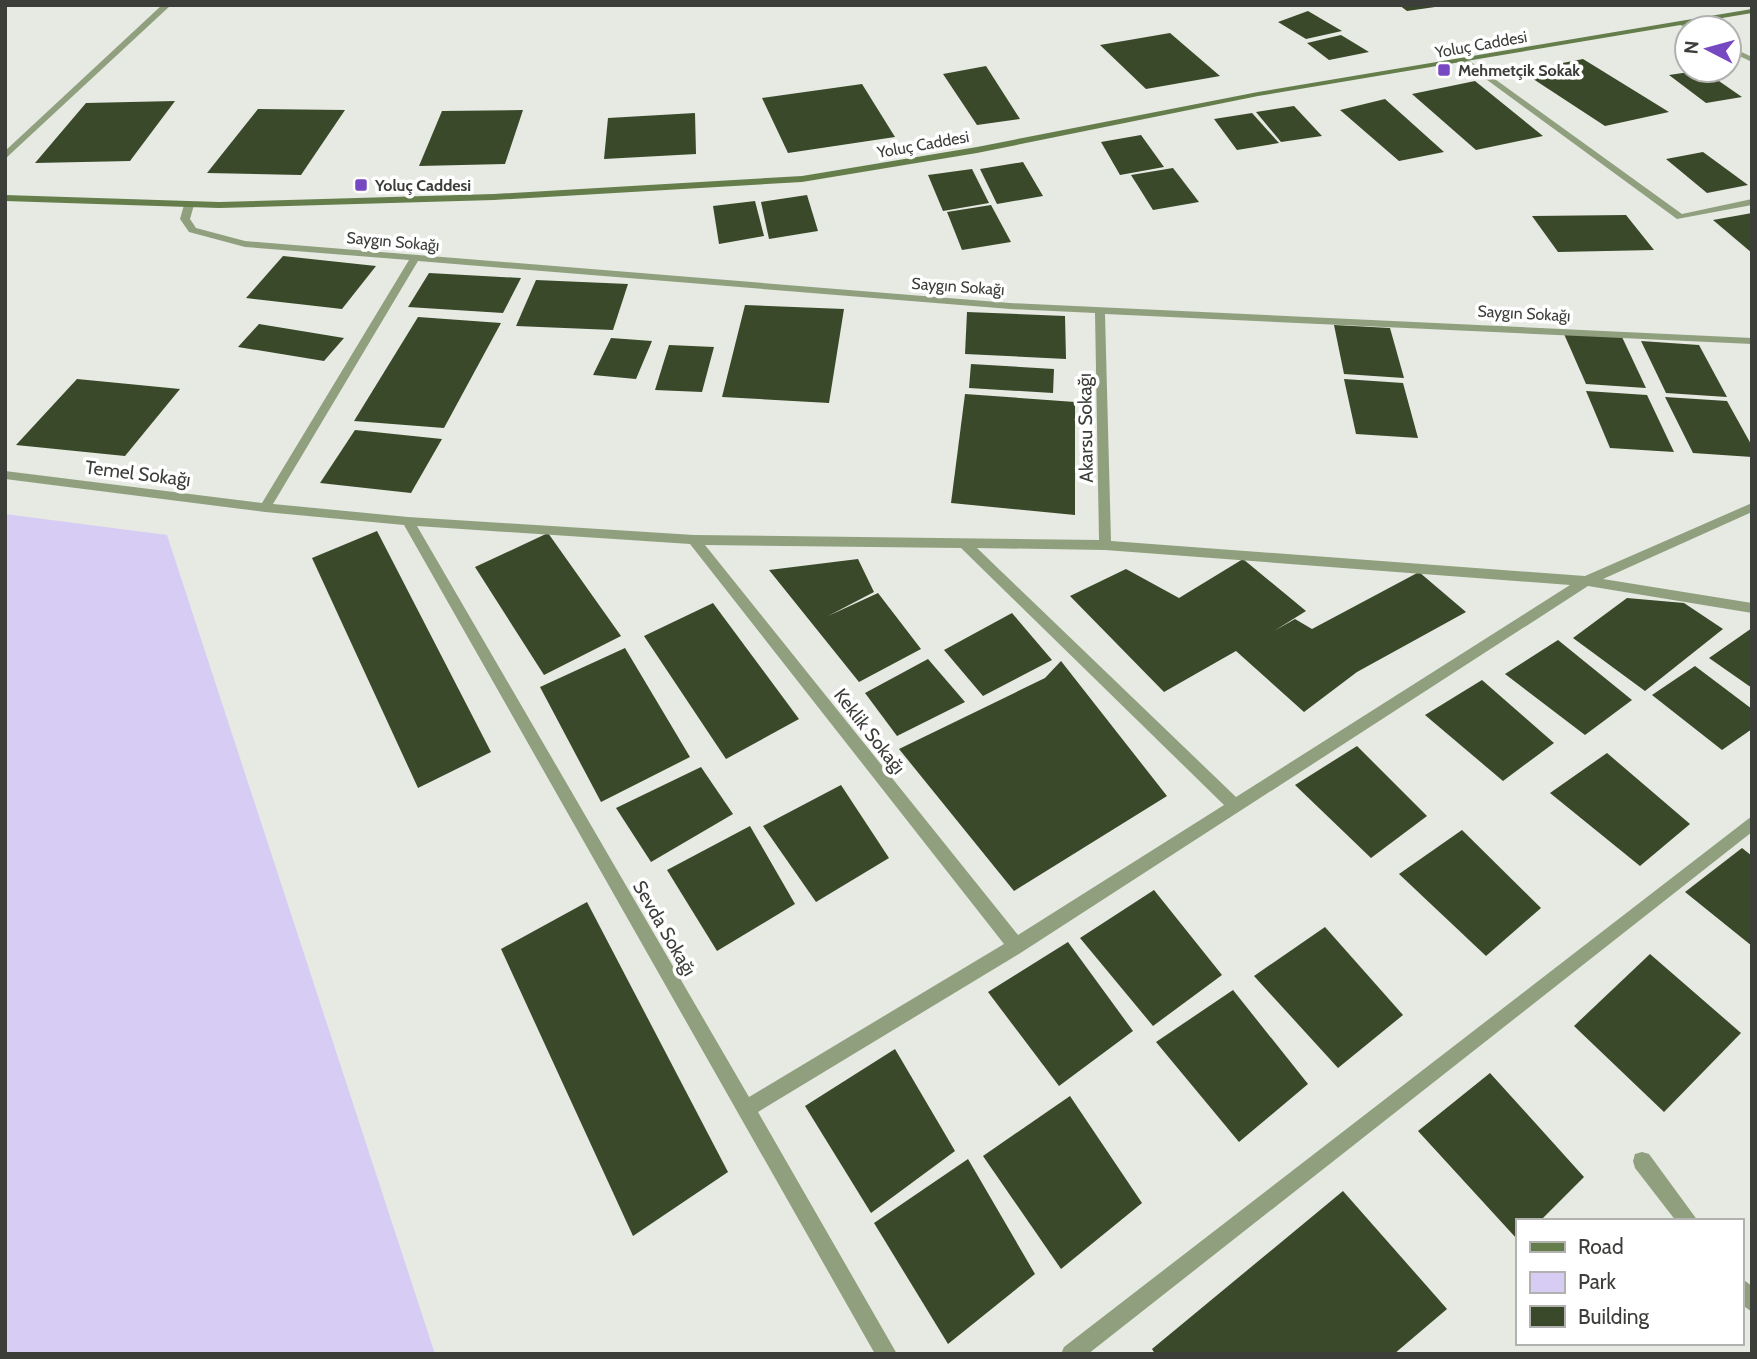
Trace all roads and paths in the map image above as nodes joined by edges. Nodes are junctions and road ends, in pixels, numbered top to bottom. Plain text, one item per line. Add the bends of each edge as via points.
1 (167, 5) edge
2 (1673, 28) edge
3 (1467, 61) junction
4 (5, 156) edge
5 (5, 198) edge
6 (1752, 202) edge
7 (189, 205) junction
8 (415, 258) junction
9 (1100, 310) junction
10 (1752, 341) edge
11 (5, 475) edge
12 (1752, 507) edge
13 (265, 508) junction
14 (408, 521) junction
15 (694, 540) junction
16 (965, 544) junction
17 (1105, 545) junction
18 (1586, 581) junction
19 (1752, 608) edge
20 (1234, 805) junction
21 (1752, 823) edge
22 (1016, 946) junction
23 (745, 1111) junction
24 (1642, 1161) dead end
25 (1686, 1219) edge
26 (887, 1354) edge
27 (1071, 1354) edge

1 - 4 street
2 - 3 street, Yoluç Caddesi
3 - 6 street via 1680,217
3 - 7 street, Yoluç Caddesi via 1258,93 802,179 494,197
5 - 7 street, Yoluç Caddesi
7 - 8 street, Saygın Sokağı via 185,219 192,230 245,244
8 - 9 street, Saygın Sokağı
8 - 13 street
9 - 10 street, Saygın Sokağı
9 - 17 street, Akarsu Sokağı
11 - 13 street, Temel Sokağı
12 - 18 street
13 - 14 street, Temel Sokağı
14 - 15 street, Temel Sokağı
14 - 23 street, Sevda Sokağı
15 - 16 street, Temel Sokağı
15 - 22 street, Keklik Sokağı
16 - 17 street, Temel Sokağı
16 - 20 street
17 - 18 street, Temel Sokağı
18 - 19 street, Temel Sokağı
18 - 20 street
20 - 22 street
21 - 27 street
22 - 23 street
23 - 26 street, Sevda Sokağı
24 - 25 street

